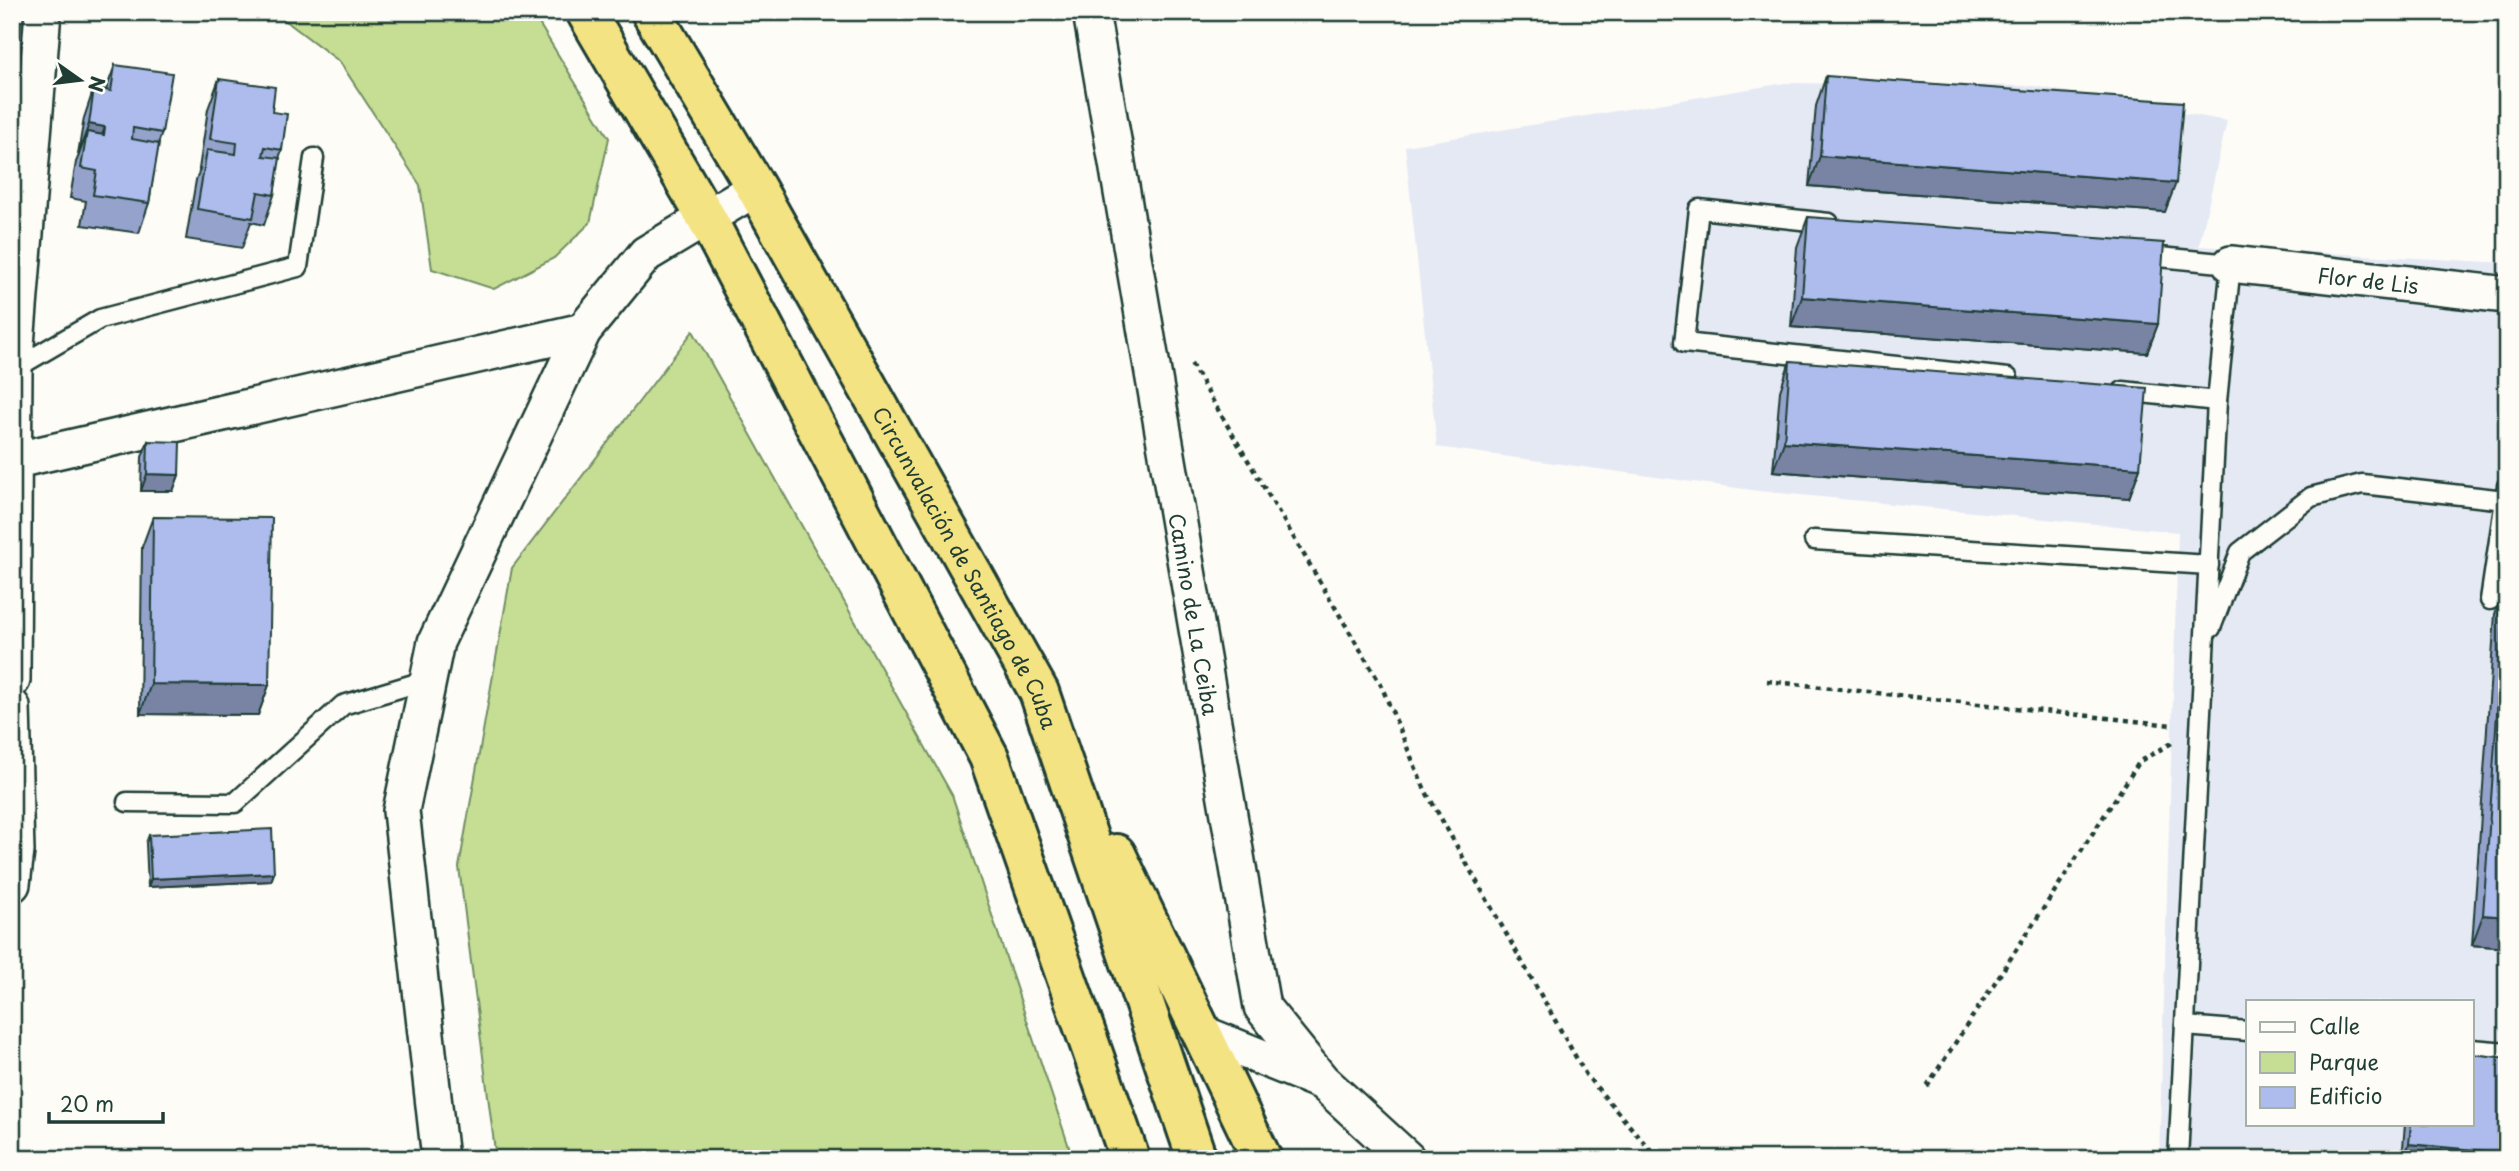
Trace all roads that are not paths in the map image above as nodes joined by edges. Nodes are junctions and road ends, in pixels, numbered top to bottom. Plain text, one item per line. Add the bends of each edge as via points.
1 (43, 12) edge
2 (586, 12) edge
3 (651, 12) edge
4 (1091, 12) edge
5 (314, 158) dead end
6 (756, 188) junction
7 (707, 219) junction
8 (1849, 225) edge
9 (2122, 253) edge
10 (2231, 264) junction
11 (2507, 295) edge
12 (583, 331) junction
13 (15, 369) junction
14 (2026, 380) edge
15 (2108, 389) edge
16 (2217, 401) junction
17 (14, 462) edge
18 (2506, 493) edge
19 (1814, 540) dead end
20 (2209, 565) junction
21 (2490, 600) dead end
22 (2204, 645) junction
23 (430, 679) junction
24 (12, 680) edge
25 (1039, 692) junction
26 (12, 708) edge
27 (127, 802) dead end
28 (12, 884) edge
29 (2185, 1026) junction
30 (2246, 1031) edge
31 (1201, 1032) junction
32 (2474, 1049) edge
33 (2507, 1052) edge
34 (1322, 1081) junction
35 (440, 1159) edge
36 (1130, 1159) edge
37 (1198, 1159) edge
38 (1262, 1159) edge
39 (1407, 1159) edge
40 (2178, 1159) edge

1 - 13 street
2 - 7 highway
3 - 6 highway, Circunvalación de Santiago de Cuba
4 - 34 street, Camino de La Ceiba via 1262,1007
5 - 13 lane via 298,268 100,319
6 - 7 street
6 - 25 highway, Circunvalación de Santiago de Cuba
7 - 12 street via 646,254
7 - 36 highway via 989,757
8 - 14 lane via 1699,209 1684,343
9 - 10 lane
10 - 11 street, Flor de Lis
10 - 16 lane
12 - 17 street
12 - 23 street via 436,642
13 - 17 street
15 - 16 lane
16 - 20 lane
17 - 24 street
18 - 21 lane
18 - 22 lane via 2362,484 2311,497 2240,552
19 - 20 lane
20 - 22 lane
22 - 29 lane
23 - 27 lane via 343,705 235,803
23 - 35 street via 401,811
25 - 31 highway
25 - 37 highway, Circunvalación de Santiago de Cuba
26 - 28 street via 16,851
29 - 30 lane
29 - 40 lane
31 - 34 street
31 - 38 highway
32 - 33 lane
34 - 39 street, Camino de La Ceiba

